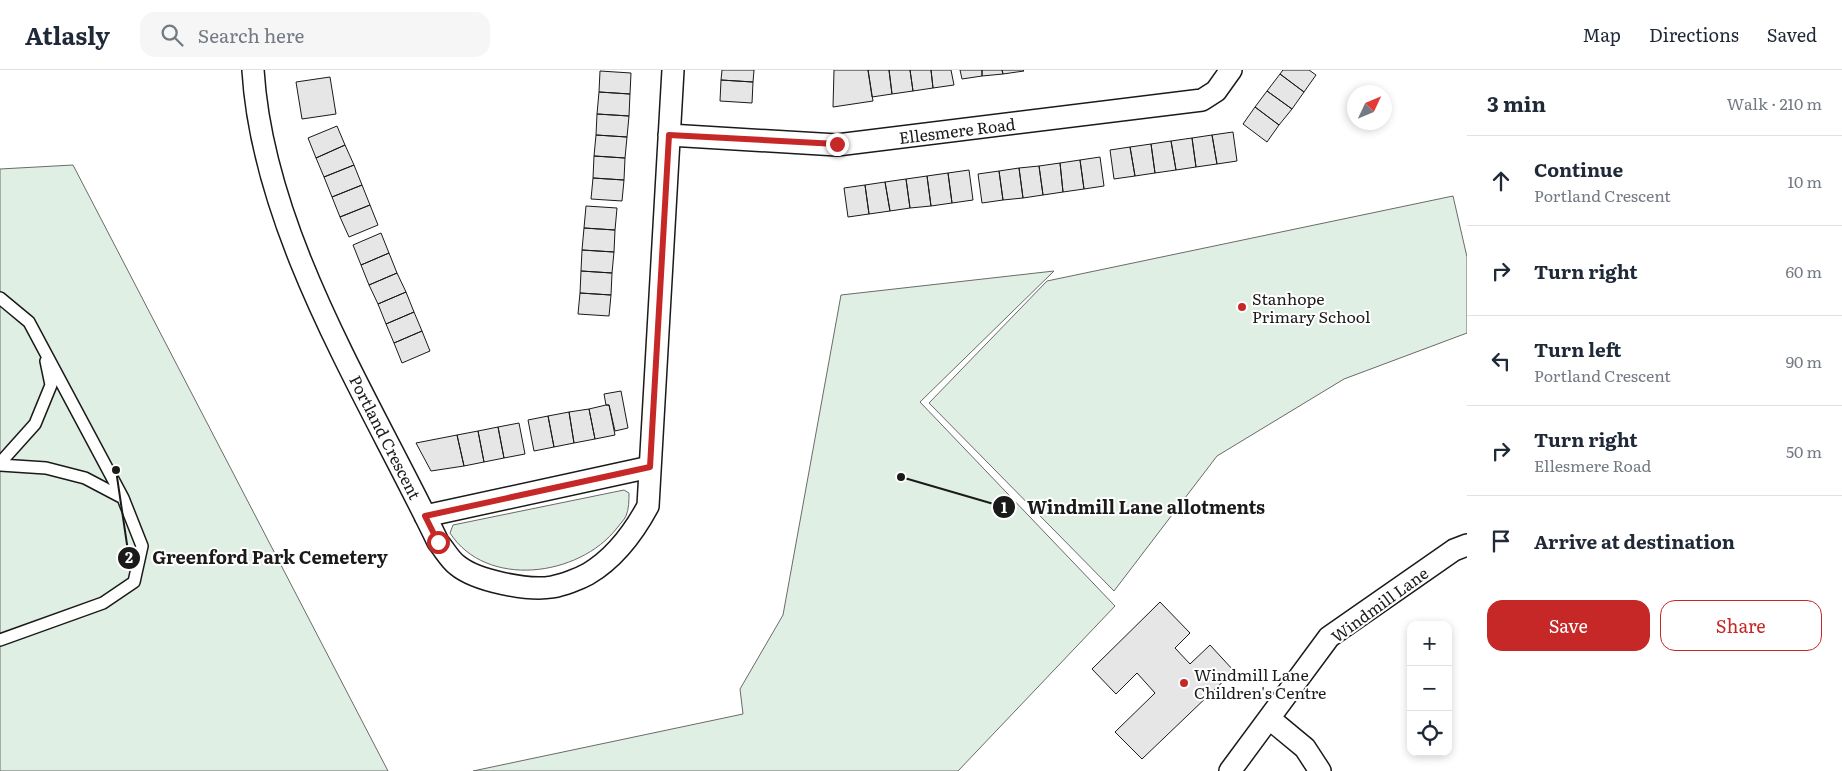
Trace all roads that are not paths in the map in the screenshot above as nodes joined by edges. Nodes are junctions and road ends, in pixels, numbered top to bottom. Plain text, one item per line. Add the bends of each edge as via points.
1 (253, 70) edge
2 (673, 70) edge
3 (1231, 70) edge
4 (669, 135) junction
5 (0, 298) edge
6 (44, 350) junction
7 (0, 464) edge
8 (650, 467) junction
9 (123, 498) junction
10 (425, 516) junction
11 (1467, 545) edge
12 (0, 640) edge
13 (1270, 719) junction
14 (1230, 771) edge
15 (1320, 771) edge

1 - 10 street, Portland Crescent via 272,178 284,218 320,305
2 - 4 street, Portland Crescent
3 - 4 street, Ellesmere Road via 1216,91 1202,100 847,143
4 - 8 street, Portland Crescent
5 - 6 lane via 29,322
6 - 7 lane via 51,385 35,424
6 - 9 lane
7 - 9 lane via 46,468 75,476
8 - 10 street
8 - 10 street, Portland Crescent via 648,506 634,533 588,574 552,587 516,586 485,579 457,565 438,542
9 - 12 lane via 142,546 134,582 103,603
11 - 13 street, Windmill Lane via 1454,550 1329,637
13 - 14 street, Windmill Lane
13 - 15 street via 1305,748

